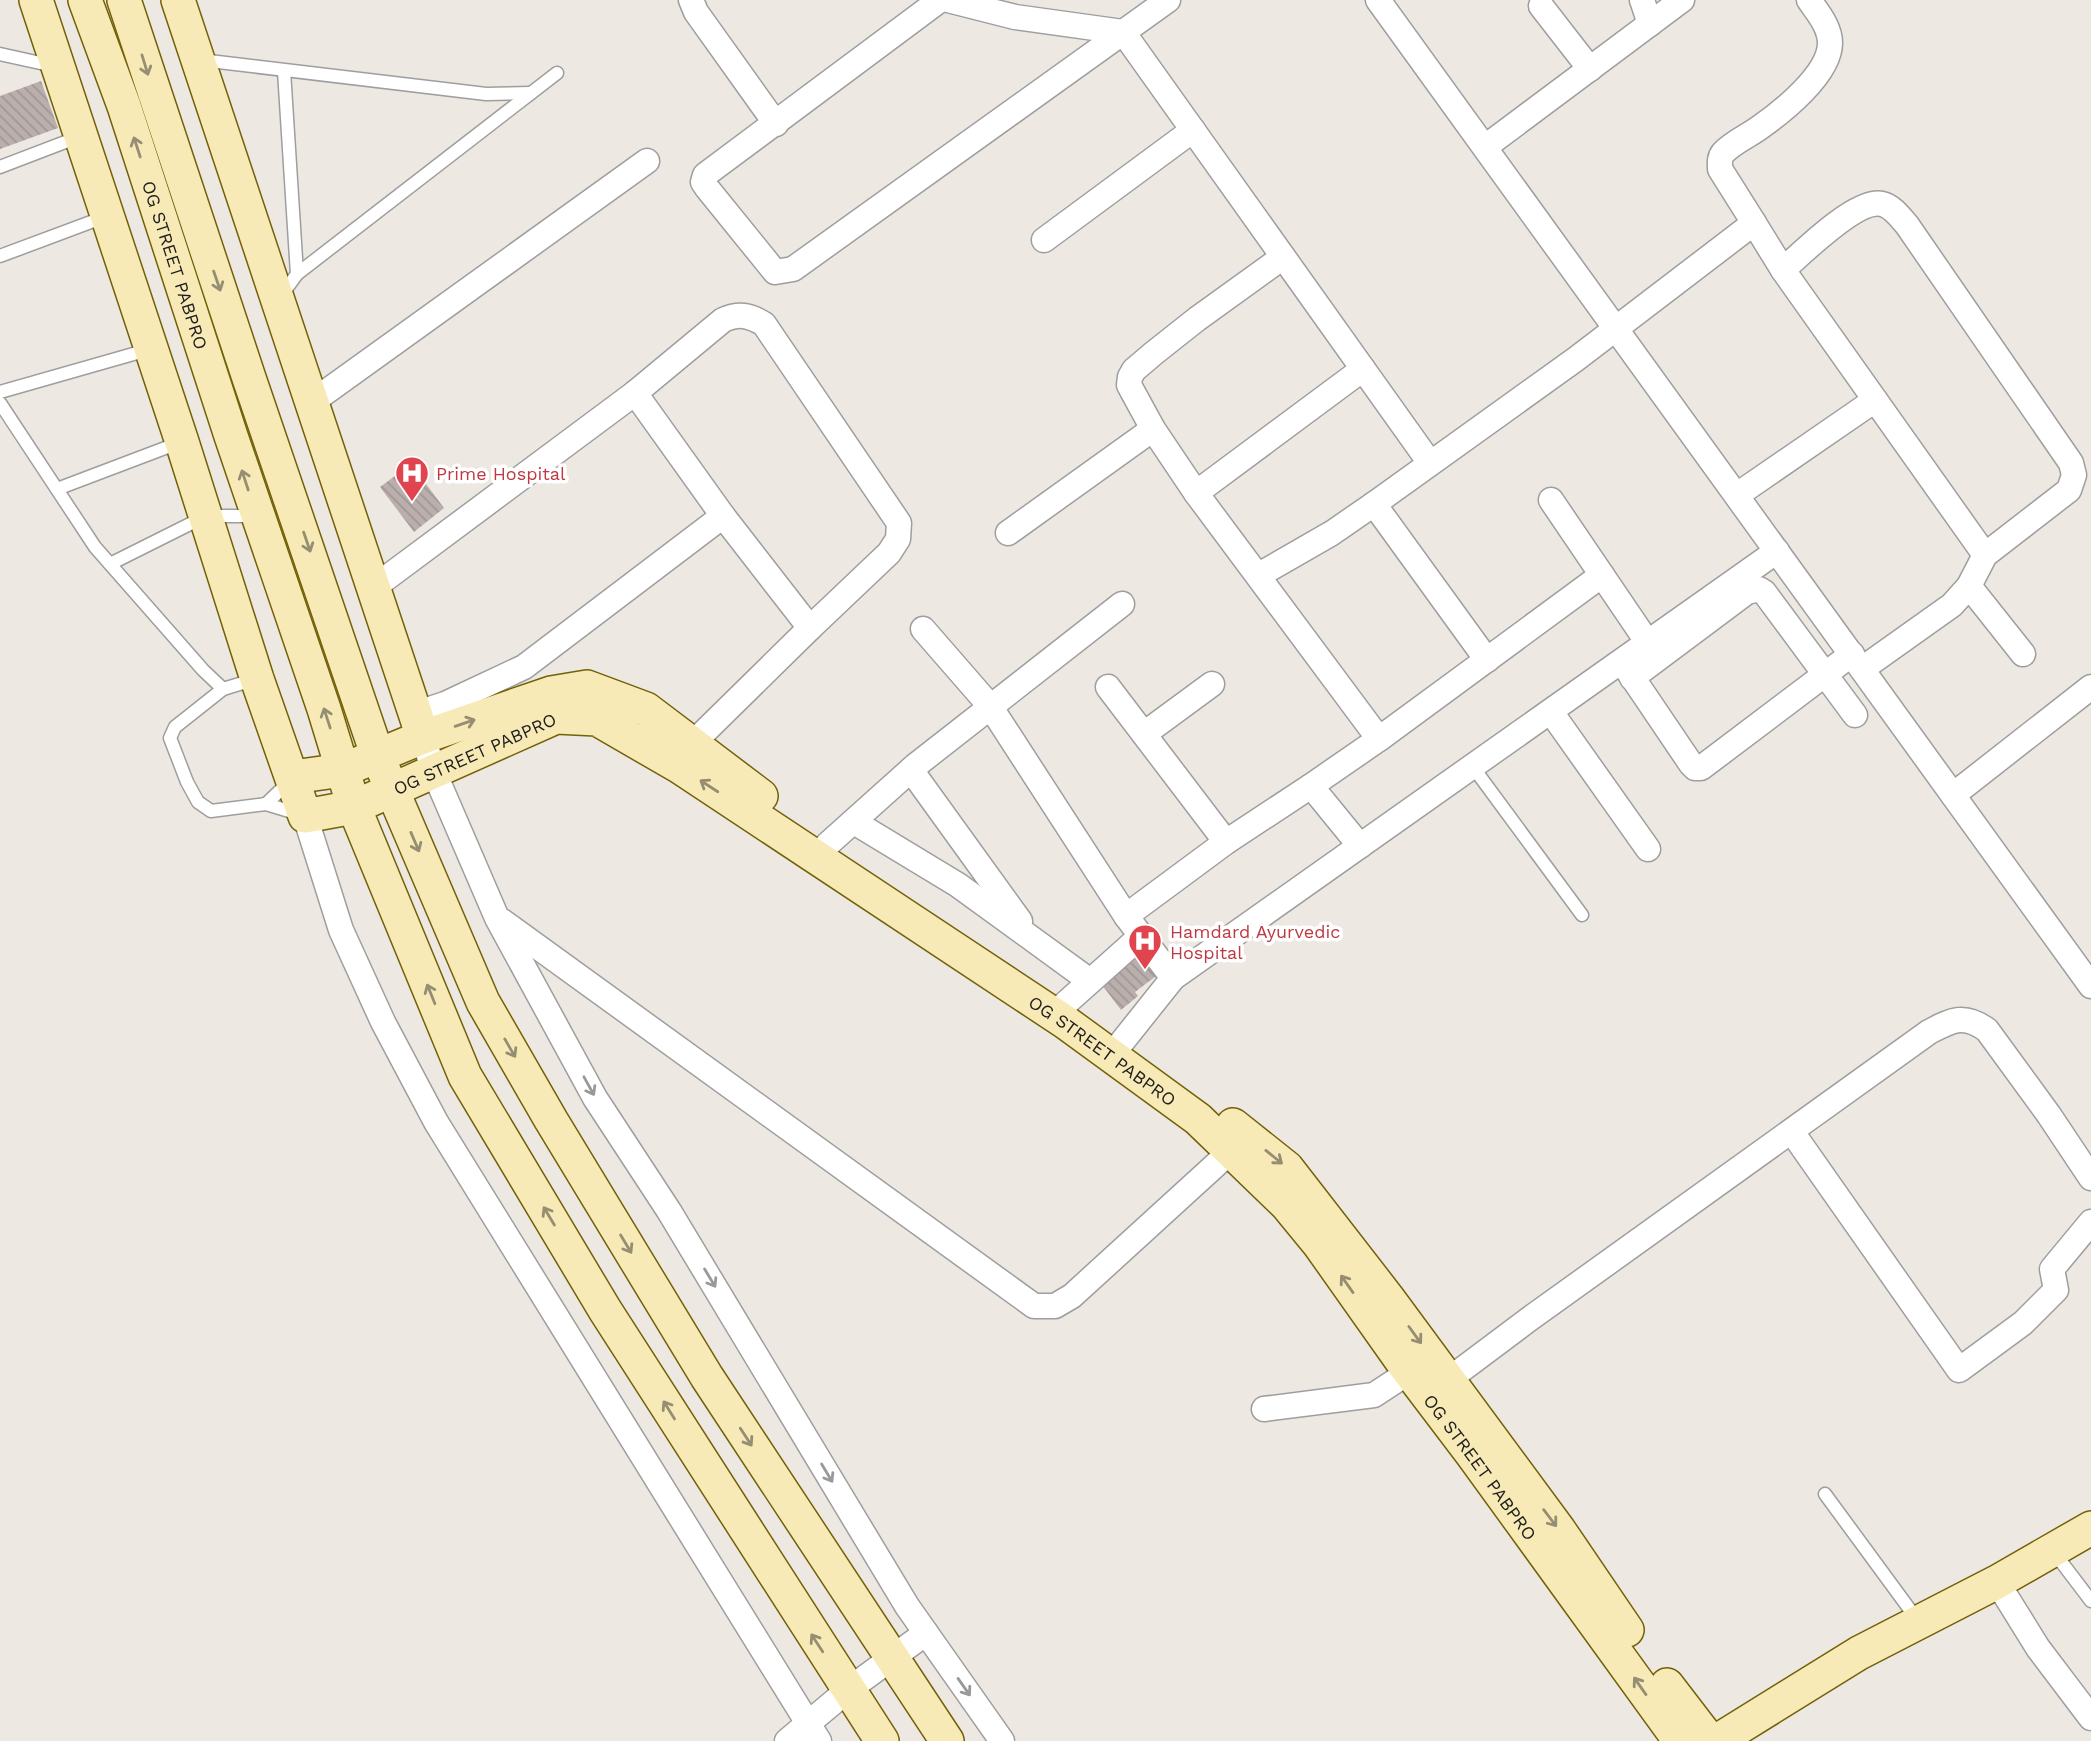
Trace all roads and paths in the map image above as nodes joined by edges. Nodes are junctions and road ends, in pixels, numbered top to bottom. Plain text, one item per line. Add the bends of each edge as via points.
1 (36, 0) edge
2 (85, 0) edge
3 (124, 0) edge
4 (178, 0) edge
5 (691, 0) edge
6 (940, 0) edge
7 (948, 0) edge
8 (1168, 0) edge
9 (1378, 0) edge
10 (1642, 0) edge
11 (1682, 0) edge
12 (1809, 0) edge
13 (1541, 6) dead end
14 (1650, 24) junction
15 (1123, 32) junction
16 (0, 54) edge
17 (197, 59) junction
18 (59, 67) junction
19 (1590, 69) junction
20 (284, 71) junction
21 (557, 73) dead end
22 (531, 93) junction
23 (776, 124) junction
24 (1193, 130) junction
25 (81, 136) junction
26 (1485, 147) junction
27 (647, 161) dead end
28 (0, 167) edge
29 (108, 216) junction
30 (1754, 223) junction
31 (1044, 240) dead end
32 (0, 256) edge
33 (1283, 257) junction
34 (1783, 270) junction
35 (297, 274) junction
36 (278, 300) junction
37 (1616, 328) junction
38 (151, 349) junction
39 (1363, 369) junction
40 (0, 392) edge
41 (635, 393) junction
42 (1875, 400) junction
43 (312, 402) junction
44 (0, 403) edge
45 (1153, 429) junction
46 (182, 442) junction
47 (1430, 463) junction
48 (57, 489) junction
49 (1196, 493) junction
50 (1737, 495) junction
51 (1551, 500) dead end
52 (1374, 504) junction
53 (206, 516) junction
54 (258, 516) junction
55 (723, 516) junction
56 (1008, 533) dead end
57 (1777, 551) junction
58 (1985, 555) junction
59 (110, 564) junction
60 (1259, 575) junction
61 (1602, 575) junction
62 (1969, 586) junction
63 (373, 588) junction
64 (1122, 604) dead end
65 (810, 628) junction
66 (923, 629) dead end
67 (1648, 643) junction
68 (2023, 654) dead end
69 (1487, 660) junction
70 (1857, 661) junction
71 (1627, 670) junction
72 (1824, 673) junction
73 (257, 679) junction
74 (1212, 684) dead end
75 (1108, 687) dead end
76 (2091, 687) edge
77 (223, 689) junction
78 (990, 706) junction
79 (1551, 712) junction
80 (1855, 715) dead end
81 (419, 725) junction
82 (1144, 734) junction
83 (1379, 739) junction
84 (692, 744) junction
85 (378, 757) junction
86 (1473, 767) junction
87 (343, 770) junction
88 (911, 770) junction
89 (434, 772) junction
90 (293, 778) junction
91 (1311, 786) junction
92 (393, 789) junction
93 (1953, 795) junction
94 (266, 804) junction
95 (354, 807) junction
96 (305, 816) junction
97 (854, 822) junction
98 (1226, 842) junction
99 (1360, 846) junction
100 (1648, 849) dead end
101 (822, 851) junction
102 (1582, 915) dead end
103 (1126, 916) junction
104 (498, 918) junction
105 (1141, 936) junction
106 (1032, 939) junction
107 (1173, 978) junction
108 (1090, 981) junction
109 (2091, 986) edge
110 (1066, 1003) junction
111 (1122, 1042) junction
112 (1792, 1132) junction
113 (1232, 1150) junction
114 (2091, 1178) edge
115 (2091, 1222) edge
116 (1428, 1383) junction
117 (1264, 1409) dead end
118 (1825, 1494) dead end
119 (2091, 1528) edge
120 (2053, 1551) junction
121 (1997, 1582) junction
122 (2091, 1601) edge
123 (1919, 1622) junction
124 (926, 1633) junction
125 (892, 1658) junction
126 (848, 1690) junction
127 (2091, 1718) edge
128 (813, 1732) edge
129 (787, 1741) edge
130 (882, 1741) edge
131 (947, 1741) edge
132 (1002, 1741) edge
133 (1680, 1741) edge
134 (1710, 1741) edge
135 (1717, 1741) edge

1 - 18 street
54 -> 2 street, OG STREET PABPRO
3 -> 85 street, OG STREET PABPRO
4 - 17 street
5 - 23 street
6 - 23 street
7 - 15 street via 1015,17
8 - 15 street
9 - 26 street
10 - 14 street
11 - 14 street
12 - 30 street via 1826,27 1829,56 1811,84 1720,159 1720,169
13 - 19 street
14 - 19 street
15 - 23 street via 785,272 775,272 767,265 703,182 726,158
15 - 24 street
16 - 18 lane
17 - 20 lane
17 - 36 street
18 - 25 street
19 - 26 street
20 - 22 lane via 486,94
20 - 35 lane
21 - 22 lane
22 - 35 lane
24 - 31 street
24 - 33 street
25 - 28 lane
25 - 29 street
26 - 37 street
27 - 43 street
29 - 32 lane
29 - 38 street
30 - 34 street
30 - 37 street
33 - 39 street
33 - 45 street via 1135,370 1129,385
34 - 42 street
34 - 58 street via 1850,214 1869,204 1889,206 1907,225 2071,463 2074,475 2069,490
35 - 36 lane
36 - 43 street
37 - 47 street
37 - 50 street
38 - 40 lane
38 - 46 street
39 - 47 street
39 - 49 street
41 - 55 street
41 - 63 street
41 - 65 street via 723,320 737,314 764,324 899,523 898,538 889,552
42 - 50 street
42 - 58 street
43 - 63 street
44 - 48 lane
45 - 49 street
45 - 56 street
46 - 48 lane
46 - 53 street
47 - 52 street
48 - 59 lane
49 - 60 street
50 - 57 street
51 - 61 street
52 - 60 street
52 - 69 street
53 - 54 lane
53 - 59 lane
53 - 73 street
87 -> 54 street, OG STREET PABPRO
55 - 65 street
55 - 81 street via 524,667 445,704
57 - 67 street
57 - 70 street
58 - 62 street
59 - 77 lane
60 - 83 street
61 - 67 street
61 - 69 street
62 - 68 street
62 - 70 street via 1944,611
63 - 81 street
64 - 78 street
65 - 84 street
66 - 78 street
67 - 71 street
69 - 83 street
70 - 72 street
70 - 93 street
71 - 72 street via 1747,592 1759,589
71 - 72 street via 1696,768
71 - 79 street
72 - 80 street
73 - 77 lane
73 - 90 street
74 - 82 street
75 - 82 street
76 - 93 street
77 - 94 lane via 176,727 170,738 198,803 211,811
78 - 88 street
78 - 103 street
79 - 86 street
79 - 100 street
81 -> 84 street, OG STREET PABPRO via 587,687 646,709
81 - 85 street, OG STREET PABPRO
81 - 89 street
82 - 98 street
83 - 91 street
84 - 101 street, OG STREET PABPRO
85 - 87 street, OG STREET PABPRO
85 - 92 street
86 - 99 street
86 - 102 lane
87 - 90 street
87 - 95 street, OG STREET PABPRO
88 - 97 street
88 - 106 street
89 - 92 street, OG STREET PABPRO
101 -> 89 street, OG STREET PABPRO via 597,719 556,717
89 - 104 street
90 - 94 lane
90 - 96 street
91 - 98 street
91 - 99 street
92 - 95 street, OG STREET PABPRO
92 -> 125 street via 483,1002 707,1377
93 - 109 street
94 - 96 lane
95 - 96 street
126 -> 95 street via 606,1310 465,1076
96 - 128 street via 341,930 436,1122
97 - 101 street
97 - 106 street
98 - 103 street
99 - 107 street
101 - 110 street, OG STREET PABPRO via 904,892
101 - 113 street, OG STREET PABPRO via 1065,1022 1198,1119
103 - 105 street
104 - 113 street via 1034,1306 1055,1306 1072,1296
104 -> 124 street via 595,1098
105 - 107 street
105 - 108 street
106 - 108 street
107 - 111 street
108 - 110 street
110 - 111 street, OG STREET PABPRO
111 -> 116 street, OG STREET PABPRO via 1287,1168
112 - 114 street via 1929,1032 1953,1020 1974,1021 1987,1030
112 - 115 street via 1959,1370 2023,1323 2056,1290 2052,1269
112 - 116 street
116 -> 113 street, OG STREET PABPRO via 1287,1205
116 - 117 street
133 -> 116 street, OG STREET PABPRO
116 -> 134 street, OG STREET PABPRO via 1559,1530
118 - 123 lane
119 - 120 street
120 - 121 street
120 - 122 lane
121 - 123 street
121 - 127 street via 2038,1648
123 - 135 street via 1859,1653
124 - 125 street
124 -> 132 street
125 - 126 street
125 - 131 street
126 - 128 street
126 - 130 street
128 - 129 street

